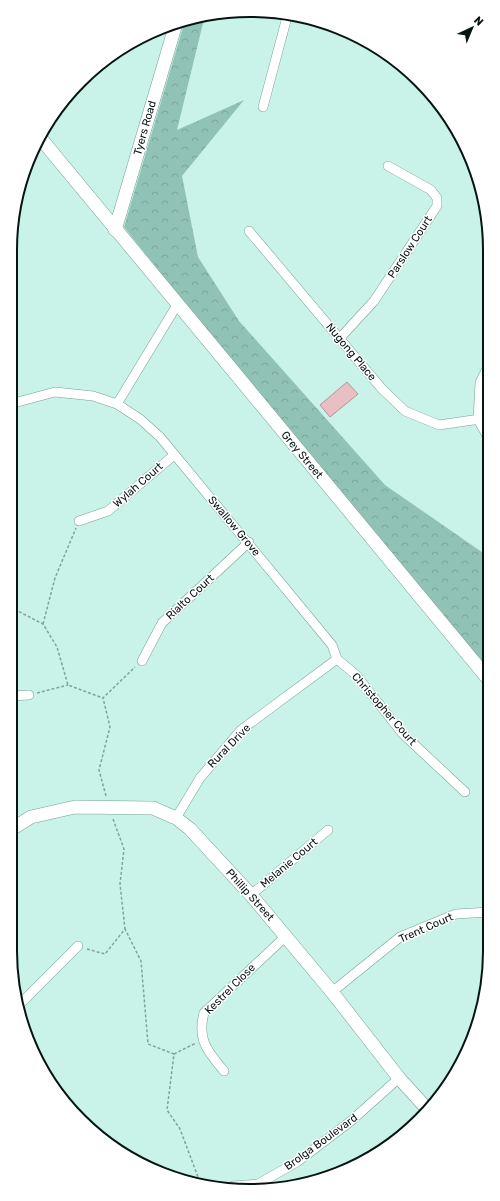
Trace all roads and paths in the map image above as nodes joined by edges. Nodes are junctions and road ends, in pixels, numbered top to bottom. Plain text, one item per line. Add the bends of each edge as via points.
1 (286, 20) edge
2 (173, 30) edge
3 (263, 107) dead end
4 (44, 142) edge
5 (388, 166) dead end
6 (115, 230) junction
7 (249, 232) dead end
8 (177, 306) junction
9 (340, 338) junction
10 (483, 381) edge
11 (17, 402) edge
12 (117, 404) junction
13 (480, 419) junction
14 (483, 425) edge
15 (174, 454) junction
16 (79, 521) joint
17 (249, 542) junction
18 (17, 611) edge
19 (43, 624) junction
20 (142, 660) joint
21 (337, 660) junction
22 (483, 673) edge
23 (68, 685) junction
24 (29, 695) joint
25 (17, 696) edge
26 (103, 698) junction
27 (465, 792) dead end
28 (108, 807) junction
29 (176, 818) junction
30 (17, 826) edge
31 (328, 830) dead end
32 (251, 895) junction
33 (483, 912) edge
34 (126, 928) junction
35 (286, 936) junction
36 (78, 946) joint
37 (332, 992) junction
38 (22, 1002) edge
39 (202, 1039) junction
40 (174, 1054) junction
41 (224, 1070) dead end
42 (399, 1078) junction
43 (424, 1106) edge
44 (198, 1178) edge
45 (258, 1184) edge

1 - 3 street
2 - 6 main road, Tyers Road
4 - 6 main road, Grey Street
5 - 9 street, Parslow Court via 431,190 437,198 437,206 374,302
6 - 8 main road, Grey Street
7 - 9 street, Nugong Place
8 - 12 street
8 - 22 main road, Grey Street
9 - 13 street, Nugong Place via 382,389 405,411 439,425
10 - 13 main road
11 - 12 street, Swallow Grove via 55,392 92,396
12 - 15 street, Swallow Grove via 140,419
13 - 14 main road
15 - 16 street, Wylah Court via 108,511
15 - 17 street, Swallow Grove
16 - 19 path via 55,578
17 - 20 street, Rialto Court via 162,623
17 - 21 street, Swallow Grove via 332,645
18 - 19 path
19 - 23 path via 57,647
20 - 26 path
21 - 27 street, Christopher Court via 356,676 402,733
21 - 29 street, Rural Drive via 241,730 200,778
23 - 24 path
23 - 26 path
24 - 25 street
26 - 28 path via 110,727 99,770
28 - 29 main road, Phillip Street via 153,808
28 - 30 main road, Phillip Street via 75,807 31,817
28 - 34 path via 124,849 120,884
29 - 32 main road, Phillip Street via 190,829
31 - 32 street, Melanie Court
32 - 35 main road, Phillip Street
33 - 37 street, Trent Court via 456,914 400,937
34 - 36 path via 105,954
34 - 40 path via 141,962 148,1044
35 - 37 main road, Phillip Street
35 - 39 street, Kestrel Close via 204,1013 200,1027
36 - 38 street
37 - 42 main road, Phillip Street
39 - 40 path
39 - 41 street via 210,1054
40 - 44 path via 166,1110 180,1129
42 - 43 main road, Phillip Street
42 - 45 street, Brolga Boulevard via 351,1121 297,1162

